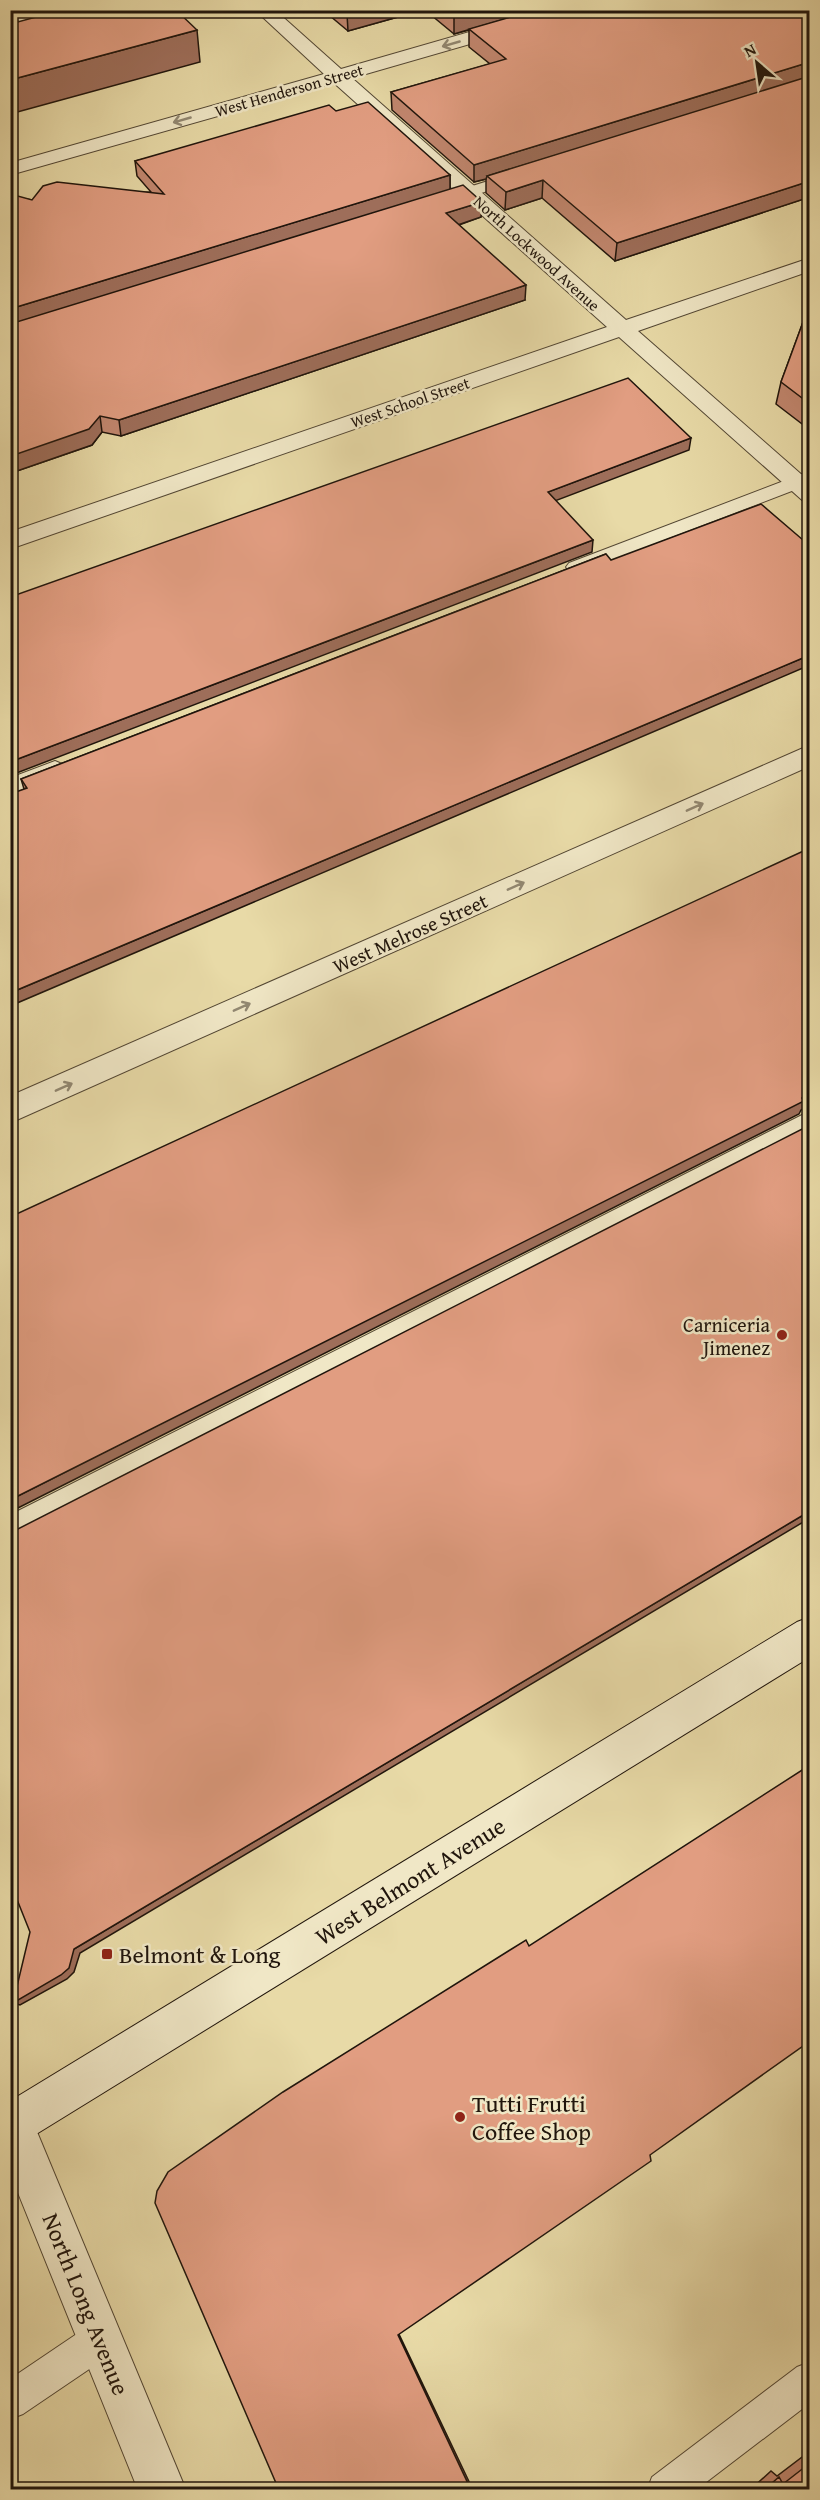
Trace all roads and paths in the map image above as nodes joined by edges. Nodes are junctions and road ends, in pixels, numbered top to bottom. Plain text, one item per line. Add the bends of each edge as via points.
1 (16, 10) edge
2 (264, 10) edge
3 (568, 10) edge
4 (46, 18) edge
5 (28, 23) junction
6 (10, 27) edge
7 (338, 76) junction
8 (10, 169) edge
9 (531, 172) edge
10 (468, 192) junction
11 (428, 204) edge
12 (810, 264) edge
13 (622, 328) junction
14 (805, 485) edge
15 (10, 541) edge
16 (563, 572) edge
17 (810, 756) edge
18 (77, 760) edge
19 (10, 786) edge
20 (10, 1110) edge
21 (810, 1121) edge
22 (10, 1530) edge
23 (810, 1635) edge
24 (11, 2123) edge
25 (100, 2340) junction
26 (810, 2380) edge
27 (10, 2401) edge
28 (162, 2490) edge
29 (665, 2490) edge

1 - 5 lane
2 - 7 street, North Lockwood Avenue
3 -> 7 street, West Henderson Street
4 - 5 lane
5 - 6 lane
7 -> 8 street, West Henderson Street
7 - 10 street, North Lockwood Avenue
9 - 10 lane
10 - 11 lane
10 - 13 street, North Lockwood Avenue
12 - 13 street, West School Street
13 - 14 street, North Lockwood Avenue
13 - 15 street, West School Street
14 - 16 lane
20 -> 17 street, West Melrose Street
18 - 19 lane
21 - 22 lane
23 - 24 street, West Belmont Avenue
24 - 25 street, North Long Avenue
25 - 27 lane
25 - 28 street, North Long Avenue
26 - 29 lane

